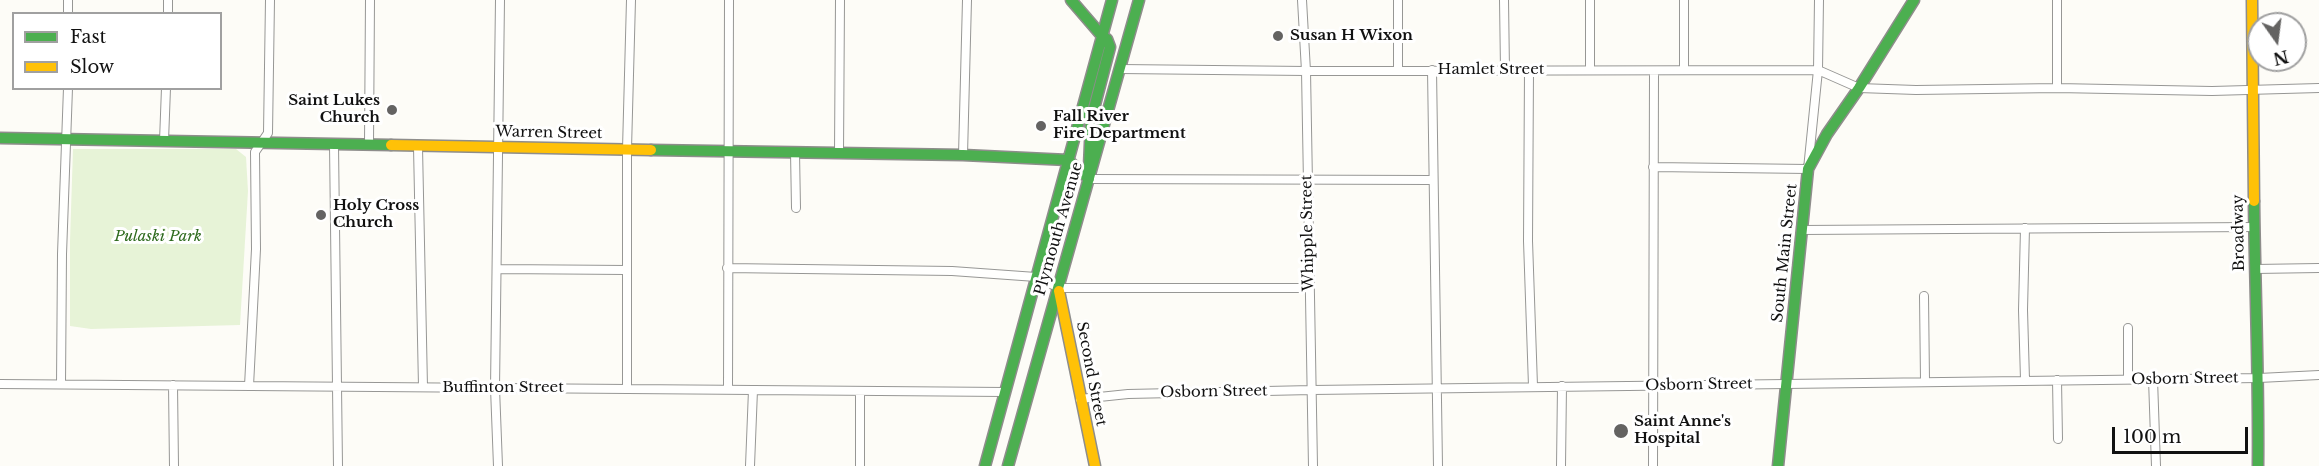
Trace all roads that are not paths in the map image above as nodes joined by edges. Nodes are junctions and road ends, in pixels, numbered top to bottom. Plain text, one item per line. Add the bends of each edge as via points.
1 (270, 0) edge
2 (370, 0) edge
3 (500, 0) edge
4 (631, 0) edge
5 (729, 0) edge
6 (840, 0) edge
7 (967, 0) edge
8 (1071, 0) edge
9 (1112, 0) edge
10 (1139, 0) edge
11 (1302, 0) edge
12 (1398, 0) edge
13 (1504, 0) edge
14 (1590, 0) edge
15 (1684, 0) edge
16 (1819, 0) edge
17 (1914, 0) edge
18 (2057, 0) edge
19 (2252, 0) edge
20 (1102, 36) junction
21 (1120, 69) junction
22 (1432, 70) junction
23 (1504, 70) junction
24 (1529, 70) junction
25 (1590, 70) junction
26 (1684, 70) junction
27 (1818, 70) junction
28 (1306, 71) junction
29 (1398, 71) junction
30 (1654, 71) junction
31 (1859, 88) junction
32 (2057, 88) junction
33 (2319, 88) edge
34 (68, 90) edge
35 (166, 90) edge
36 (2254, 91) junction
37 (0, 138) edge
38 (67, 140) junction
39 (164, 141) junction
40 (261, 143) junction
41 (369, 144) junction
42 (334, 145) junction
43 (418, 147) junction
44 (498, 148) junction
45 (627, 149) junction
46 (727, 151) junction
47 (795, 152) junction
48 (839, 153) junction
49 (963, 155) junction
50 (1068, 160) junction
51 (1653, 167) junction
52 (1808, 169) junction
53 (1089, 179) junction
54 (1432, 180) junction
55 (1307, 181) junction
56 (796, 208) dead end
57 (2254, 227) junction
58 (2025, 228) junction
59 (1802, 230) junction
60 (727, 268) junction
61 (2319, 268) edge
62 (498, 269) junction
63 (2255, 269) junction
64 (626, 270) junction
65 (1036, 278) junction
66 (1059, 288) junction
67 (1310, 288) junction
68 (1924, 296) dead end
69 (2128, 328) dead end
70 (2319, 375) edge
71 (2259, 378) junction
72 (2128, 379) junction
73 (2153, 379) junction
74 (2025, 380) junction
75 (2057, 380) junction
76 (1925, 381) junction
77 (1786, 382) junction
78 (0, 384) edge
79 (61, 384) junction
80 (173, 385) junction
81 (249, 386) junction
82 (1533, 386) junction
83 (1562, 386) junction
84 (1654, 386) junction
85 (336, 387) junction
86 (423, 387) junction
87 (495, 388) junction
88 (1437, 388) junction
89 (627, 389) junction
90 (728, 390) junction
91 (753, 390) junction
92 (1312, 390) junction
93 (860, 391) junction
94 (1005, 392) junction
95 (1080, 399) junction
96 (2058, 439) dead end
97 (174, 466) edge
98 (338, 466) edge
99 (498, 466) edge
100 (750, 466) edge
101 (860, 466) edge
102 (985, 466) edge
103 (1008, 466) edge
104 (1095, 466) edge
105 (1313, 466) edge
106 (1438, 466) edge
107 (1561, 466) edge
108 (1653, 466) edge
109 (1778, 466) edge
110 (2156, 466) edge
111 (2258, 466) edge

1 - 40 street via 268,133
2 - 41 street
3 - 44 street
4 - 45 street
5 - 46 street
6 - 48 street
7 - 49 street
8 - 20 main road
9 - 20 main road, Plymouth Avenue
10 - 21 main road, Plymouth Avenue
11 - 28 street, Whipple Street
12 - 29 street
13 - 23 street
14 - 25 street
15 - 26 street
16 - 27 street
17 - 31 main road, South Main Street
18 - 32 street
19 - 36 main road, Broadway
20 - 50 main road, Plymouth Avenue
20 - 53 main road via 1110,51 1091,120
21 - 28 street, Hamlet Street
21 - 53 main road, Plymouth Avenue
22 - 23 street, Hamlet Street
22 - 29 street, Hamlet Street
22 - 54 street
23 - 24 street, Hamlet Street
24 - 25 street, Hamlet Street
24 - 82 street via 1527,241
25 - 30 street, Hamlet Street
26 - 27 street, Hamlet Street
26 - 30 street, Hamlet Street
27 - 31 street, Hamlet Street
27 - 52 street
28 - 29 street, Hamlet Street
28 - 55 street, Whipple Street
30 - 51 street
31 - 32 street
31 - 52 main road, South Main Street
32 - 36 street
33 - 36 street
34 - 38 street
35 - 39 street
36 - 57 main road, Broadway
37 - 38 main road, Warren Street
38 - 39 main road, Warren Street
38 - 79 street
39 - 40 main road, Warren Street
40 - 42 main road, Warren Street
40 - 81 street via 255,152 256,249
41 - 42 main road, Warren Street
41 - 43 main road, Warren Street
42 - 85 street
43 - 44 main road, Warren Street
43 - 86 street
44 - 45 main road, Warren Street
44 - 62 street
45 - 46 main road, Warren Street
45 - 64 street
46 - 47 main road, Warren Street
46 - 60 street
47 - 48 main road, Warren Street
47 - 56 street
48 - 49 main road, Warren Street
49 - 50 main road, Warren Street
50 - 53 main road
50 - 65 main road, Plymouth Avenue
51 - 52 street
51 - 84 street
52 - 59 main road, South Main Street
53 - 55 street
53 - 66 main road, Plymouth Avenue
54 - 55 street
54 - 88 street
55 - 67 street, Whipple Street
57 - 58 street
57 - 63 main road, Broadway
58 - 59 street
58 - 74 street
59 - 77 main road, South Main Street
60 - 65 street via 952,271
60 - 90 street
61 - 63 street
62 - 64 street
62 - 87 street
63 - 71 main road, Broadway
64 - 89 street
65 - 66 street
65 - 94 main road, Plymouth Avenue
66 - 67 street
66 - 95 main road, Second Street
66 - 103 main road, Plymouth Avenue
67 - 92 street, Whipple Street
68 - 76 street
69 - 72 street
70 - 71 street, Osborn Street
71 - 73 street, Osborn Street
71 - 111 main road, Broadway
72 - 73 street, Osborn Street
72 - 75 street, Osborn Street
73 - 110 street
74 - 75 street, Osborn Street
74 - 76 street, Osborn Street
75 - 96 street
76 - 77 street, Osborn Street
77 - 84 street, Osborn Street
77 - 109 main road, South Main Street
78 - 79 street, Buffinton Street
79 - 80 street, Buffinton Street
80 - 81 street, Buffinton Street
80 - 97 street
81 - 85 street, Buffinton Street
82 - 83 street, Osborn Street
82 - 88 street, Osborn Street
83 - 84 street, Osborn Street
83 - 107 street
84 - 108 street
85 - 86 street, Buffinton Street
85 - 98 street
86 - 87 street, Buffinton Street
87 - 89 street, Buffinton Street
87 - 99 street
88 - 92 street, Osborn Street
88 - 106 street
89 - 90 street, Buffinton Street
90 - 91 street, Buffinton Street
91 - 93 street, Buffinton Street
91 - 100 street
92 - 95 street, Osborn Street via 1128,394
92 - 105 street, Whipple Street
93 - 94 street, Buffinton Street
93 - 101 street
94 - 102 main road, Plymouth Avenue
95 - 104 main road, Second Street

